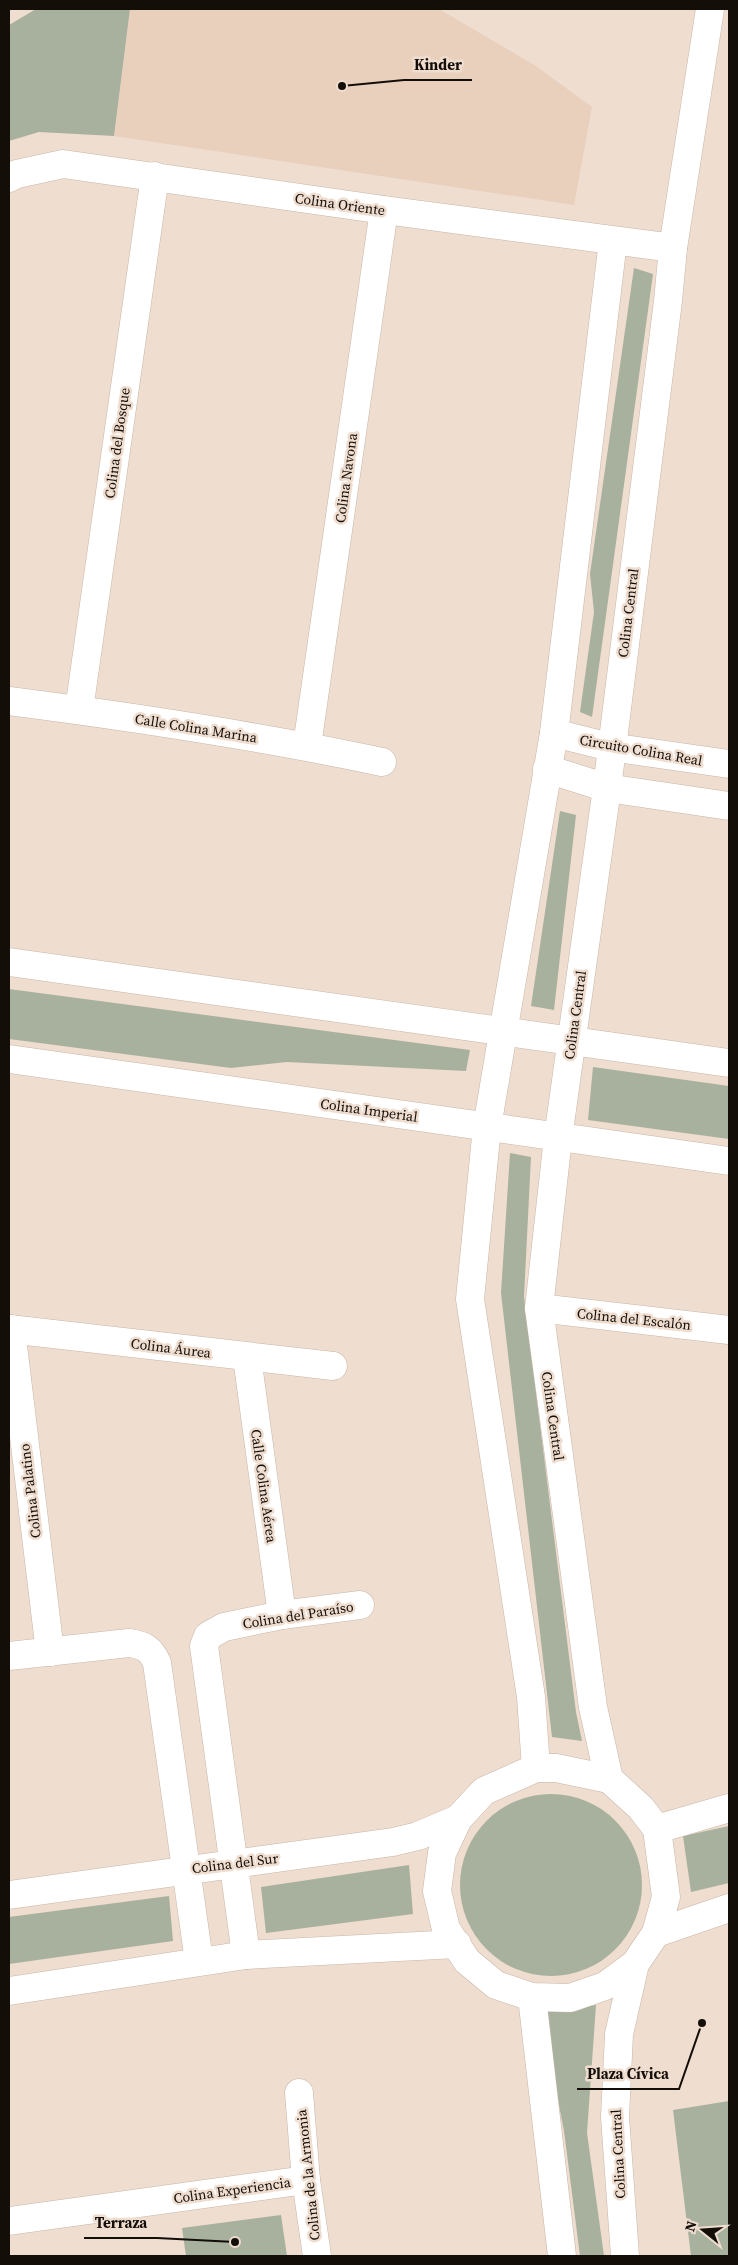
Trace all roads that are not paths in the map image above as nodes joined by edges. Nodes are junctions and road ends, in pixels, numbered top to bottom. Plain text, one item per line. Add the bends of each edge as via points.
1 (710, 9) edge
2 (155, 176) junction
3 (9, 178) edge
4 (384, 210) junction
5 (613, 241) junction
6 (673, 248) junction
7 (9, 701) edge
8 (79, 710) junction
9 (554, 733) junction
10 (307, 746) junction
11 (610, 748) junction
12 (382, 762) dead end
13 (729, 764) edge
14 (547, 769) junction
15 (607, 788) junction
16 (729, 806) edge
17 (9, 962) edge
18 (503, 1031) junction
19 (571, 1042) junction
20 (9, 1059) edge
21 (729, 1063) edge
22 (487, 1127) junction
23 (558, 1138) junction
24 (729, 1161) edge
25 (539, 1308) junction
26 (10, 1329) edge
27 (729, 1330) edge
28 (247, 1358) junction
29 (333, 1366) dead end
30 (360, 1605) dead end
31 (282, 1615) junction
32 (50, 1652) junction
33 (9, 1656) edge
34 (536, 1768) junction
35 (610, 1779) junction
36 (729, 1808) edge
37 (458, 1819) junction
38 (657, 1829) junction
39 (232, 1863) junction
40 (184, 1869) junction
41 (9, 1894) edge
42 (729, 1908) edge
43 (656, 1933) junction
44 (457, 1944) junction
45 (246, 1955) junction
46 (199, 1961) junction
47 (635, 1964) junction
48 (9, 1991) edge
49 (532, 1997) junction
50 (299, 2093) dead end
51 (306, 2180) junction
52 (9, 2221) edge
53 (317, 2256) edge
54 (558, 2256) edge
55 (562, 2256) edge
56 (625, 2256) edge

1 - 6 street, Colina Central
2 - 3 street, Colina Oriente via 63,164
2 - 4 street, Colina Oriente
2 - 8 street, Colina del Bosque
4 - 5 street, Colina Oriente
4 - 10 street, Colina Navona
5 - 6 street, Colina Oriente
5 - 9 street
6 - 11 street, Colina Central
7 - 8 street, Calle Colina Marina
8 - 10 street, Calle Colina Marina
9 - 11 street, Circuito Colina Real
9 - 14 street
10 - 12 street, Calle Colina Marina
11 - 13 street, Circuito Colina Real
11 - 15 street, Colina Central
14 - 15 street
14 - 18 street
15 - 16 street
15 - 19 street, Colina Central
17 - 18 street
18 - 19 street
18 - 22 street
19 - 21 street
19 - 23 street, Colina Central
20 - 22 street, Colina Imperial
22 - 23 street, Colina Imperial
22 - 34 street via 470,1299 531,1697
23 - 24 street, Colina Imperial
23 - 25 street, Colina Central
25 - 27 street, Colina del Escalón
25 - 35 street, Colina Central via 592,1707
26 - 28 street, Colina Áurea
26 - 32 street, Colina Palatino
28 - 29 street, Colina Áurea
28 - 31 street, Calle Colina Aérea
30 - 31 street, Colina del Paraíso
31 - 39 street, Colina del Paraíso via 224,1627 208,1636 204,1646
32 - 33 street
32 - 40 street via 129,1642 147,1647 157,1663
34 - 35 street via 556,1768
34 - 37 street via 484,1791
35 - 38 street via 641,1808
36 - 38 street
37 - 39 street, Colina del Sur via 418,1836 393,1842
37 - 44 street via 442,1854 438,1891 446,1929
38 - 43 street via 666,1897
39 - 40 street, Colina del Sur
39 - 45 street
40 - 41 street, Colina del Sur
40 - 46 street
42 - 43 street
43 - 47 street
44 - 45 street
44 - 49 street via 467,1961 496,1985
45 - 46 street
46 - 48 street
47 - 49 street via 605,1986 570,1998
47 - 56 street, Colina Central via 619,2034 615,2117
49 - 55 street
50 - 51 street, Colina de la Armonia
51 - 52 street, Colina Experiencia
51 - 53 street, Colina de la Armonia
54 - 55 street

